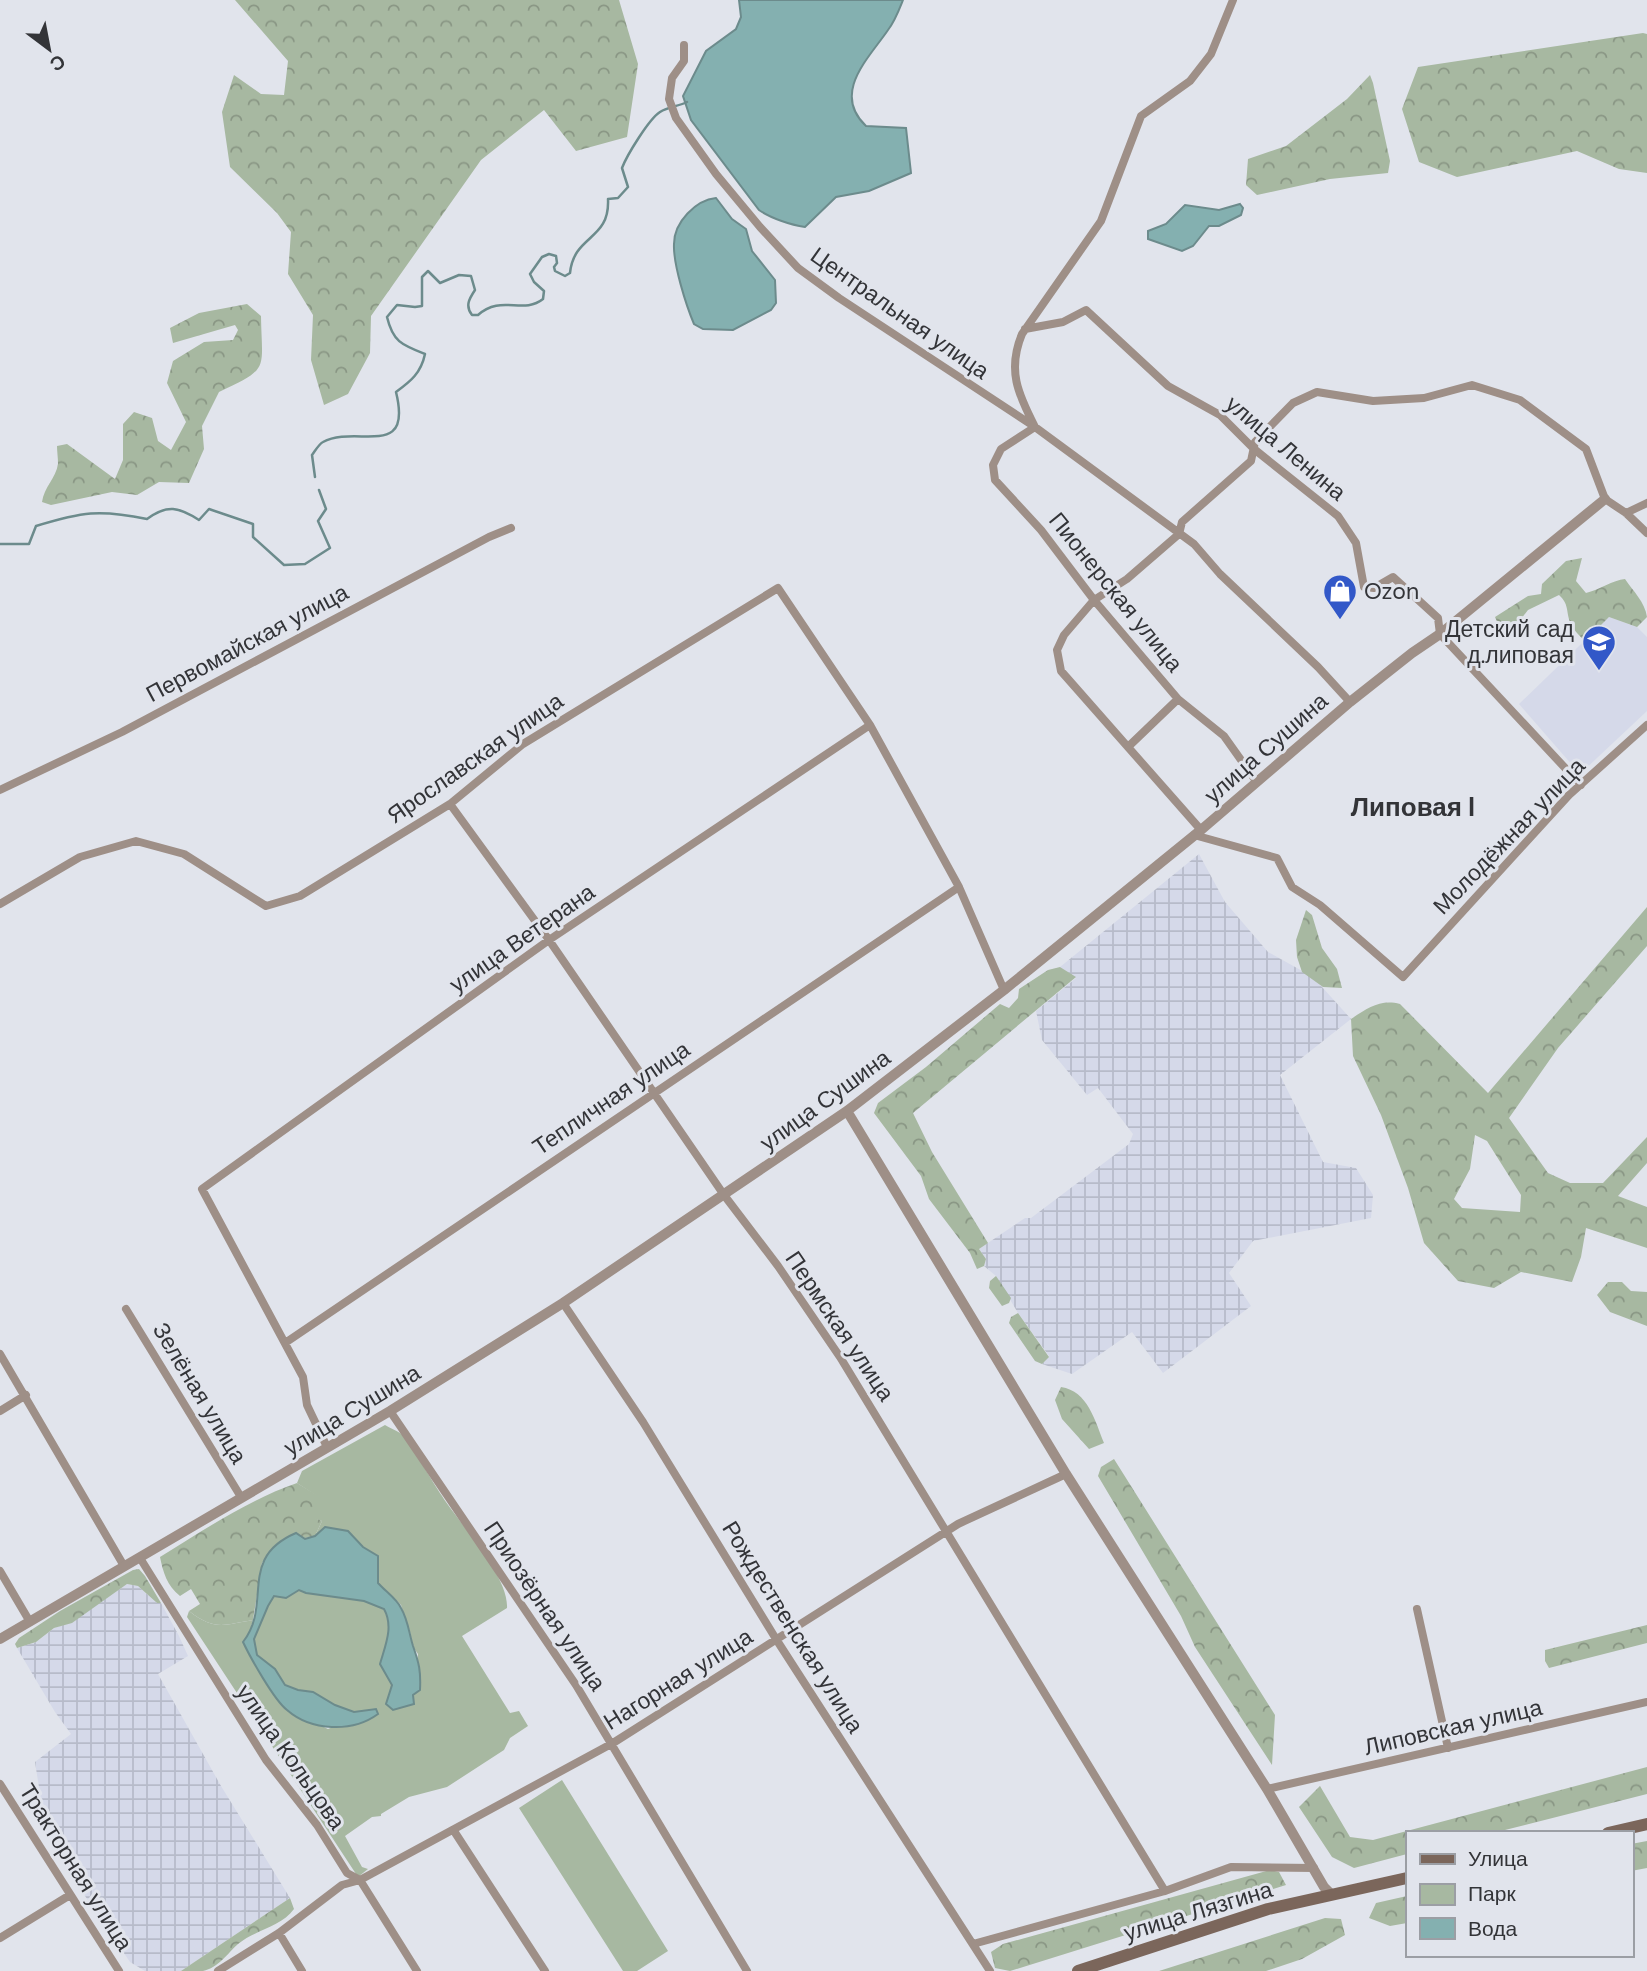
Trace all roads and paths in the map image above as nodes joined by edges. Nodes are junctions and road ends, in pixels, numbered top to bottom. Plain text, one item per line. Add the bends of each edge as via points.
1 (1233, 0) edge
2 (684, 45) dead end
3 (1025, 329) junction
4 (1035, 427) junction
5 (1254, 449) junction
6 (1605, 499) junction
7 (1647, 503) edge
8 (1626, 513) junction
9 (511, 528) dead end
10 (1647, 533) edge
11 (1179, 534) junction
12 (1094, 600) junction
13 (1440, 634) junction
14 (1178, 699) junction
15 (1350, 702) junction
16 (870, 725) junction
17 (1647, 725) edge
18 (1129, 746) junction
19 (1256, 781) junction
20 (1581, 785) junction
21 (0, 790) edge
22 (450, 804) junction
23 (1197, 832) junction
24 (960, 887) junction
25 (0, 904) edge
26 (549, 940) junction
27 (1004, 990) junction
28 (654, 1091) junction
29 (847, 1111) junction
30 (724, 1195) junction
31 (563, 1303) junction
32 (126, 1309) dead end
33 (285, 1343) junction
34 (0, 1354) edge
35 (26, 1395) junction
36 (0, 1411) edge
37 (390, 1411) junction
38 (327, 1447) junction
39 (1066, 1474) junction
40 (241, 1497) junction
41 (947, 1530) junction
42 (140, 1558) junction
43 (124, 1566) junction
44 (0, 1571) edge
45 (1418, 1609) dead end
46 (30, 1622) junction
47 (0, 1639) edge
48 (776, 1639) junction
49 (1647, 1702) edge
50 (613, 1744) junction
51 (1448, 1748) junction
52 (0, 1784) edge
53 (1267, 1789) junction
54 (1647, 1824) edge
55 (454, 1831) junction
56 (1617, 1831) edge
57 (1314, 1868) junction
58 (1406, 1878) edge
59 (360, 1880) junction
60 (1165, 1891) junction
61 (70, 1895) junction
62 (1332, 1895) junction
63 (279, 1933) junction
64 (0, 1938) edge
65 (973, 1944) junction
66 (119, 1971) edge
67 (218, 1971) edge
68 (302, 1971) edge
69 (417, 1971) edge
70 (545, 1971) edge
71 (747, 1971) edge
72 (990, 1971) edge
73 (1079, 1971) edge

1 - 3 street, Центральная улица via 1211,54 1190,81 1141,116 1101,221
2 - 4 street, Центральная улица via 684,61 672,78 668,99 676,118 725,184 798,268
3 - 4 street, Центральная улица via 1014,354 1015,377
3 - 5 street, улица Ленина via 1063,322 1086,310 1168,386 1220,415
4 - 11 street, Центральная улица
4 - 12 street, Пионерская улица via 1001,449 993,465 995,480 1041,530
5 - 6 street via 1255,442 1293,403 1317,392 1373,401 1424,398 1472,385 1520,400 1586,449
5 - 11 street via 1251,461 1182,522
5 - 13 street, улица Ленина via 1338,516 1356,543 1364,587 1374,588 1393,577 1438,618
6 - 8 street
6 - 13 street, улица Сушина
7 - 8 street
8 - 10 street
9 - 21 street, Первомайская улица via 122,732
11 - 12 street via 1127,579
11 - 15 street, Центральная улица
12 - 14 street, Пионерская улица
12 - 18 street via 1057,650 1061,671
13 - 15 street, улица Сушина
13 - 20 street, улица Ленина
14 - 18 street
14 - 19 street, Пионерская улица via 1224,736
15 - 19 street, улица Сушина
16 - 22 street, Ярославская улица via 778,588 523,744
16 - 24 street
16 - 26 street, улица Ветерана
17 - 20 street, Молодёжная улица
18 - 23 street
19 - 23 street, улица Сушина
20 - 23 street, Молодёжная улица via 1403,977 1321,905 1292,887 1277,858
22 - 25 street, Ярославская улица via 300,896 266,906 184,854 136,841 80,857
22 - 26 street, Пермская улица
23 - 27 street, улица Сушина
24 - 27 street
24 - 28 street, Тепличная улица
26 - 28 street, Пермская улица
26 - 33 street, улица Ветерана via 202,1189
27 - 29 street, улица Сушина
28 - 30 street, Пермская улица
28 - 33 street, Тепличная улица
29 - 30 street, улица Сушина
29 - 39 street
30 - 31 street, улица Сушина
30 - 41 street, Пермская улица via 840,1357
31 - 37 street, улица Сушина
31 - 48 street, Рождественская улица via 643,1422
32 - 40 street, Зелёная улица
33 - 38 street via 303,1377 307,1405
34 - 35 street
35 - 36 street
35 - 43 street
37 - 38 street, улица Сушина
37 - 50 street, Приозёрная улица
38 - 40 street, улица Сушина
39 - 41 street, Нагорная улица
39 - 53 street
40 - 42 street, улица Сушина
41 - 48 street, Нагорная улица
41 - 60 street, Пермская улица
42 - 43 street, улица Сушина
42 - 59 street, улица Кольцова via 266,1760 317,1825 346,1873
43 - 46 street, улица Сушина
44 - 46 street
45 - 51 street
46 - 47 street, улица Сушина
48 - 50 street, Нагорная улица
48 - 65 street, Рождественская улица
49 - 51 street, Липовская улица
50 - 55 street, Нагорная улица
50 - 71 street, Приозёрная улица
51 - 53 street, Липовская улица
52 - 61 street, Тракторная улица
53 - 57 street
54 - 56 main road
55 - 59 street, Нагорная улица
55 - 70 street
57 - 60 street via 1231,1867
57 - 62 street
58 - 62 main road, улица Лязгина
59 - 63 street, Нагорная улица via 342,1885
59 - 69 street, улица Кольцова
60 - 65 street
61 - 64 street
61 - 66 street, Тракторная улица
62 - 73 main road, улица Лязгина via 1268,1909
63 - 67 street, Нагорная улица
63 - 68 street
65 - 72 street, Рождественская улица

